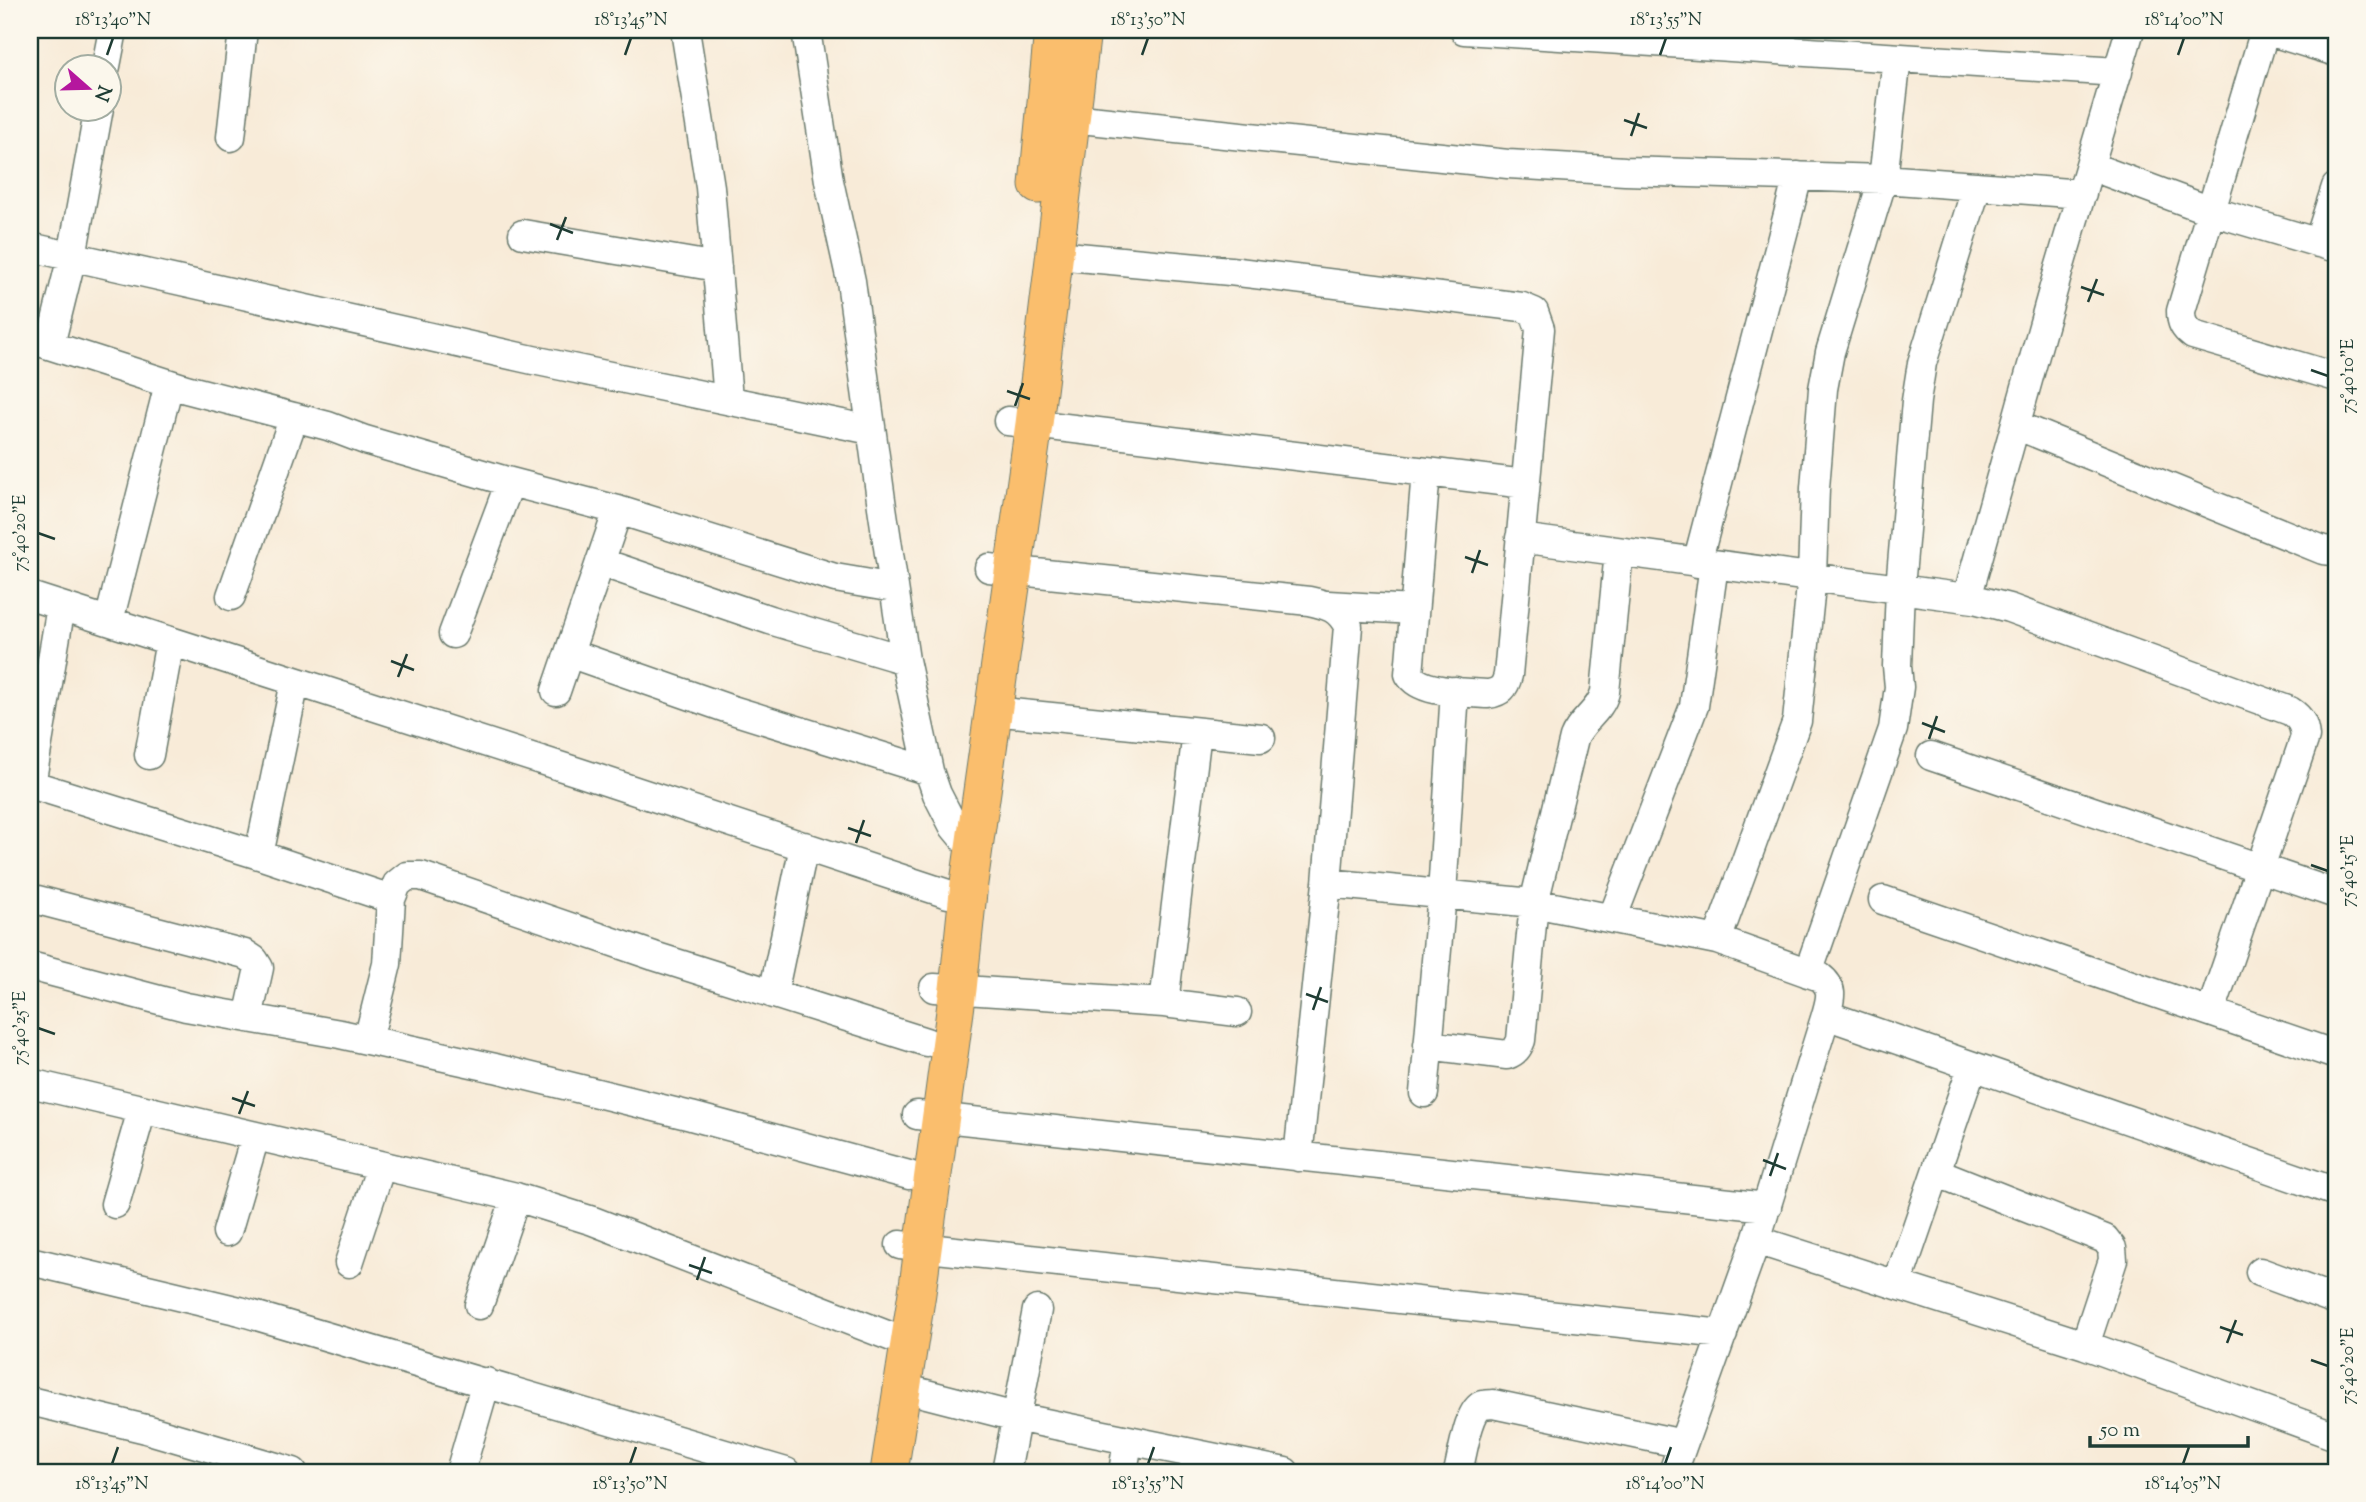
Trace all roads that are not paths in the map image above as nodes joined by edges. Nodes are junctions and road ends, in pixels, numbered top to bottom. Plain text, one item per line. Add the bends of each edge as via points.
1 (113, 30) edge
2 (243, 30) edge
3 (685, 30) edge
4 (806, 30) edge
5 (1053, 30) edge
6 (1082, 30) edge
7 (1464, 30) edge
8 (2130, 30) edge
9 (2265, 30) edge
10 (109, 52) edge
11 (2336, 52) edge
12 (1897, 58) junction
13 (2118, 72) junction
14 (1058, 118) junction
15 (96, 122) edge
16 (231, 137) dead end
17 (2090, 166) junction
18 (1798, 176) junction
19 (1883, 179) junction
20 (1977, 186) junction
21 (2336, 187) edge
22 (2082, 194) junction
23 (2211, 211) junction
24 (523, 234) dead end
25 (2327, 245) edge
26 (30, 247) edge
27 (1056, 255) junction
28 (72, 256) junction
29 (717, 267) junction
30 (40, 342) edge
31 (2336, 377) edge
32 (169, 384) junction
33 (728, 399) junction
34 (294, 417) junction
35 (1021, 422) junction
36 (2016, 425) junction
37 (872, 430) junction
38 (1426, 472) junction
39 (510, 482) junction
40 (1525, 484) junction
41 (618, 510) junction
42 (1520, 538) junction
43 (2336, 549) edge
44 (1619, 552) junction
45 (600, 562) junction
46 (1706, 564) junction
47 (1000, 569) junction
48 (1812, 576) junction
49 (894, 588) junction
50 (1900, 588) junction
51 (30, 596) edge
52 (231, 596) dead end
53 (1967, 598) junction
54 (1328, 605) junction
55 (61, 606) junction
56 (1413, 610) junction
57 (109, 621) junction
58 (453, 634) dead end
59 (170, 641) junction
60 (569, 653) junction
61 (905, 660) junction
62 (295, 682) junction
63 (556, 691) dead end
64 (1455, 691) junction
65 (993, 711) junction
66 (1197, 732) junction
67 (1261, 738) dead end
68 (149, 755) dead end
69 (1931, 756) dead end
70 (929, 771) junction
71 (30, 785) edge
72 (964, 839) junction
73 (804, 846) junction
74 (259, 855) junction
75 (2260, 868) junction
76 (1327, 883) junction
77 (948, 894) junction
78 (1442, 894) junction
79 (2336, 894) edge
80 (30, 898) edge
81 (391, 899) junction
82 (1883, 900) dead end
83 (1534, 903) junction
84 (1612, 919) junction
85 (1717, 940) junction
86 (30, 966) edge
87 (1808, 973) junction
88 (946, 988) junction
89 (773, 994) junction
90 (1164, 1003) junction
91 (2211, 1010) junction
92 (1237, 1012) dead end
93 (1826, 1015) junction
94 (248, 1018) junction
95 (368, 1040) junction
96 (926, 1042) junction
97 (1428, 1045) junction
98 (2336, 1055) edge
99 (1972, 1067) junction
100 (30, 1083) edge
101 (1424, 1093) dead end
102 (142, 1110) junction
103 (929, 1116) junction
104 (255, 1137) junction
105 (1298, 1157) junction
106 (381, 1166) junction
107 (1936, 1172) junction
108 (909, 1175) junction
109 (2336, 1192) edge
110 (516, 1198) junction
111 (115, 1204) dead end
112 (1767, 1207) junction
113 (227, 1232) dead end
114 (1756, 1240) junction
115 (912, 1246) junction
116 (30, 1261) edge
117 (349, 1263) dead end
118 (2260, 1272) dead end
119 (1897, 1285) junction
120 (2336, 1300) edge
121 (479, 1305) dead end
122 (1037, 1310) dead end
123 (1723, 1334) junction
124 (899, 1340) junction
125 (2085, 1345) junction
126 (486, 1382) junction
127 (903, 1388) junction
128 (30, 1401) edge
129 (1016, 1417) junction
130 (2336, 1436) edge
131 (1128, 1441) junction
132 (1683, 1444) junction
133 (1233, 1467) edge
134 (293, 1472) edge
135 (460, 1472) edge
136 (786, 1472) edge
137 (865, 1472) edge
138 (889, 1472) edge
139 (1006, 1472) edge
140 (1123, 1472) edge
141 (1285, 1472) edge
142 (1458, 1472) edge
143 (1673, 1472) edge

1 - 10 street
2 - 16 street
3 - 29 street via 710,187
4 - 37 street via 829,181 851,281
5 - 14 main road
6 - 14 main road
7 - 12 street
8 - 13 street
9 - 11 street
9 - 23 street
12 - 13 street
12 - 19 street
13 - 17 street
14 - 18 street via 1508,164
14 - 27 main road
14 - 35 main road
15 - 28 street
17 - 22 street
17 - 23 street
18 - 19 street
18 - 46 street
19 - 20 street
19 - 48 street via 1823,388
20 - 22 street
20 - 50 street via 1922,363
21 - 25 street
22 - 36 street
23 - 25 street
23 - 31 street via 2181,311 2185,329
24 - 29 street
26 - 28 street
27 - 35 main road
27 - 40 street via 1230,271 1534,312 1540,329
28 - 30 street
28 - 33 street
29 - 33 street
30 - 32 street
32 - 34 street
32 - 57 street
33 - 37 street
34 - 39 street
34 - 52 street
35 - 38 street
35 - 47 main road
36 - 43 street via 2323,550
36 - 53 street
37 - 49 street
38 - 40 street
38 - 56 street
39 - 41 street
39 - 58 street
40 - 42 street
41 - 45 street
41 - 49 street via 835,578
42 - 44 street
42 - 64 street via 1505,685 1488,694
44 - 46 street
44 - 83 street via 1605,692 1574,738
45 - 60 street
45 - 61 street
46 - 48 street
46 - 84 street via 1694,706
47 - 54 street
47 - 65 main road
47 - 72 main road
48 - 50 street
48 - 85 street via 1797,721
49 - 61 street
50 - 53 street
50 - 87 street via 1899,687 1893,729
51 - 55 street
53 - 75 street via 2010,608 2298,717 2305,737
54 - 56 street
54 - 76 street via 1341,613 1348,626
55 - 57 street
55 - 71 street
56 - 64 street via 1409,674 1413,682
57 - 59 street
59 - 62 street
59 - 68 street
60 - 63 street
60 - 70 street
61 - 70 street
62 - 73 street
62 - 74 street
64 - 78 street
65 - 66 street
65 - 72 main road
66 - 67 street
66 - 90 street
69 - 75 street
70 - 72 street
71 - 74 street
72 - 77 main road
72 - 88 main road
73 - 77 street
73 - 89 street
74 - 81 street
75 - 79 street
75 - 91 street
76 - 78 street
76 - 105 street
77 - 88 main road
78 - 83 street
78 - 97 street
80 - 94 street via 246,954 259,968
81 - 89 street via 397,884 408,876 421,876
81 - 95 street via 387,964
82 - 91 street
83 - 84 street
83 - 97 street via 1519,1047 1507,1055
84 - 85 street
85 - 87 street
86 - 94 street via 186,1007
87 - 93 street via 1828,983 1831,993
88 - 90 street
88 - 96 main road
88 - 103 main road
89 - 96 street
90 - 92 street
91 - 98 street
93 - 99 street
93 - 112 street
94 - 95 street
95 - 108 street via 691,1116
96 - 103 main road
97 - 101 street
99 - 107 street
99 - 109 street
100 - 102 street
102 - 104 street
102 - 111 street
103 - 105 street
103 - 108 main road
103 - 115 main road
104 - 106 street
104 - 113 street
105 - 112 street
106 - 110 street
106 - 117 street
107 - 119 street
107 - 125 street via 2105,1239 2113,1260
108 - 115 main road
110 - 121 street
110 - 124 street via 593,1221
112 - 114 street
114 - 119 street
114 - 123 street
115 - 123 street
115 - 124 main road
116 - 126 street via 240,1311
118 - 120 street
119 - 125 street
122 - 129 street
123 - 132 street
124 - 127 main road
124 - 137 main road via 881,1390
125 - 130 street
126 - 135 street
126 - 136 street
127 - 129 street
127 - 138 main road
128 - 134 street
129 - 131 street
129 - 139 street
131 - 133 street
131 - 140 street
132 - 142 street via 1482,1405 1470,1421
132 - 143 street
133 - 141 street

